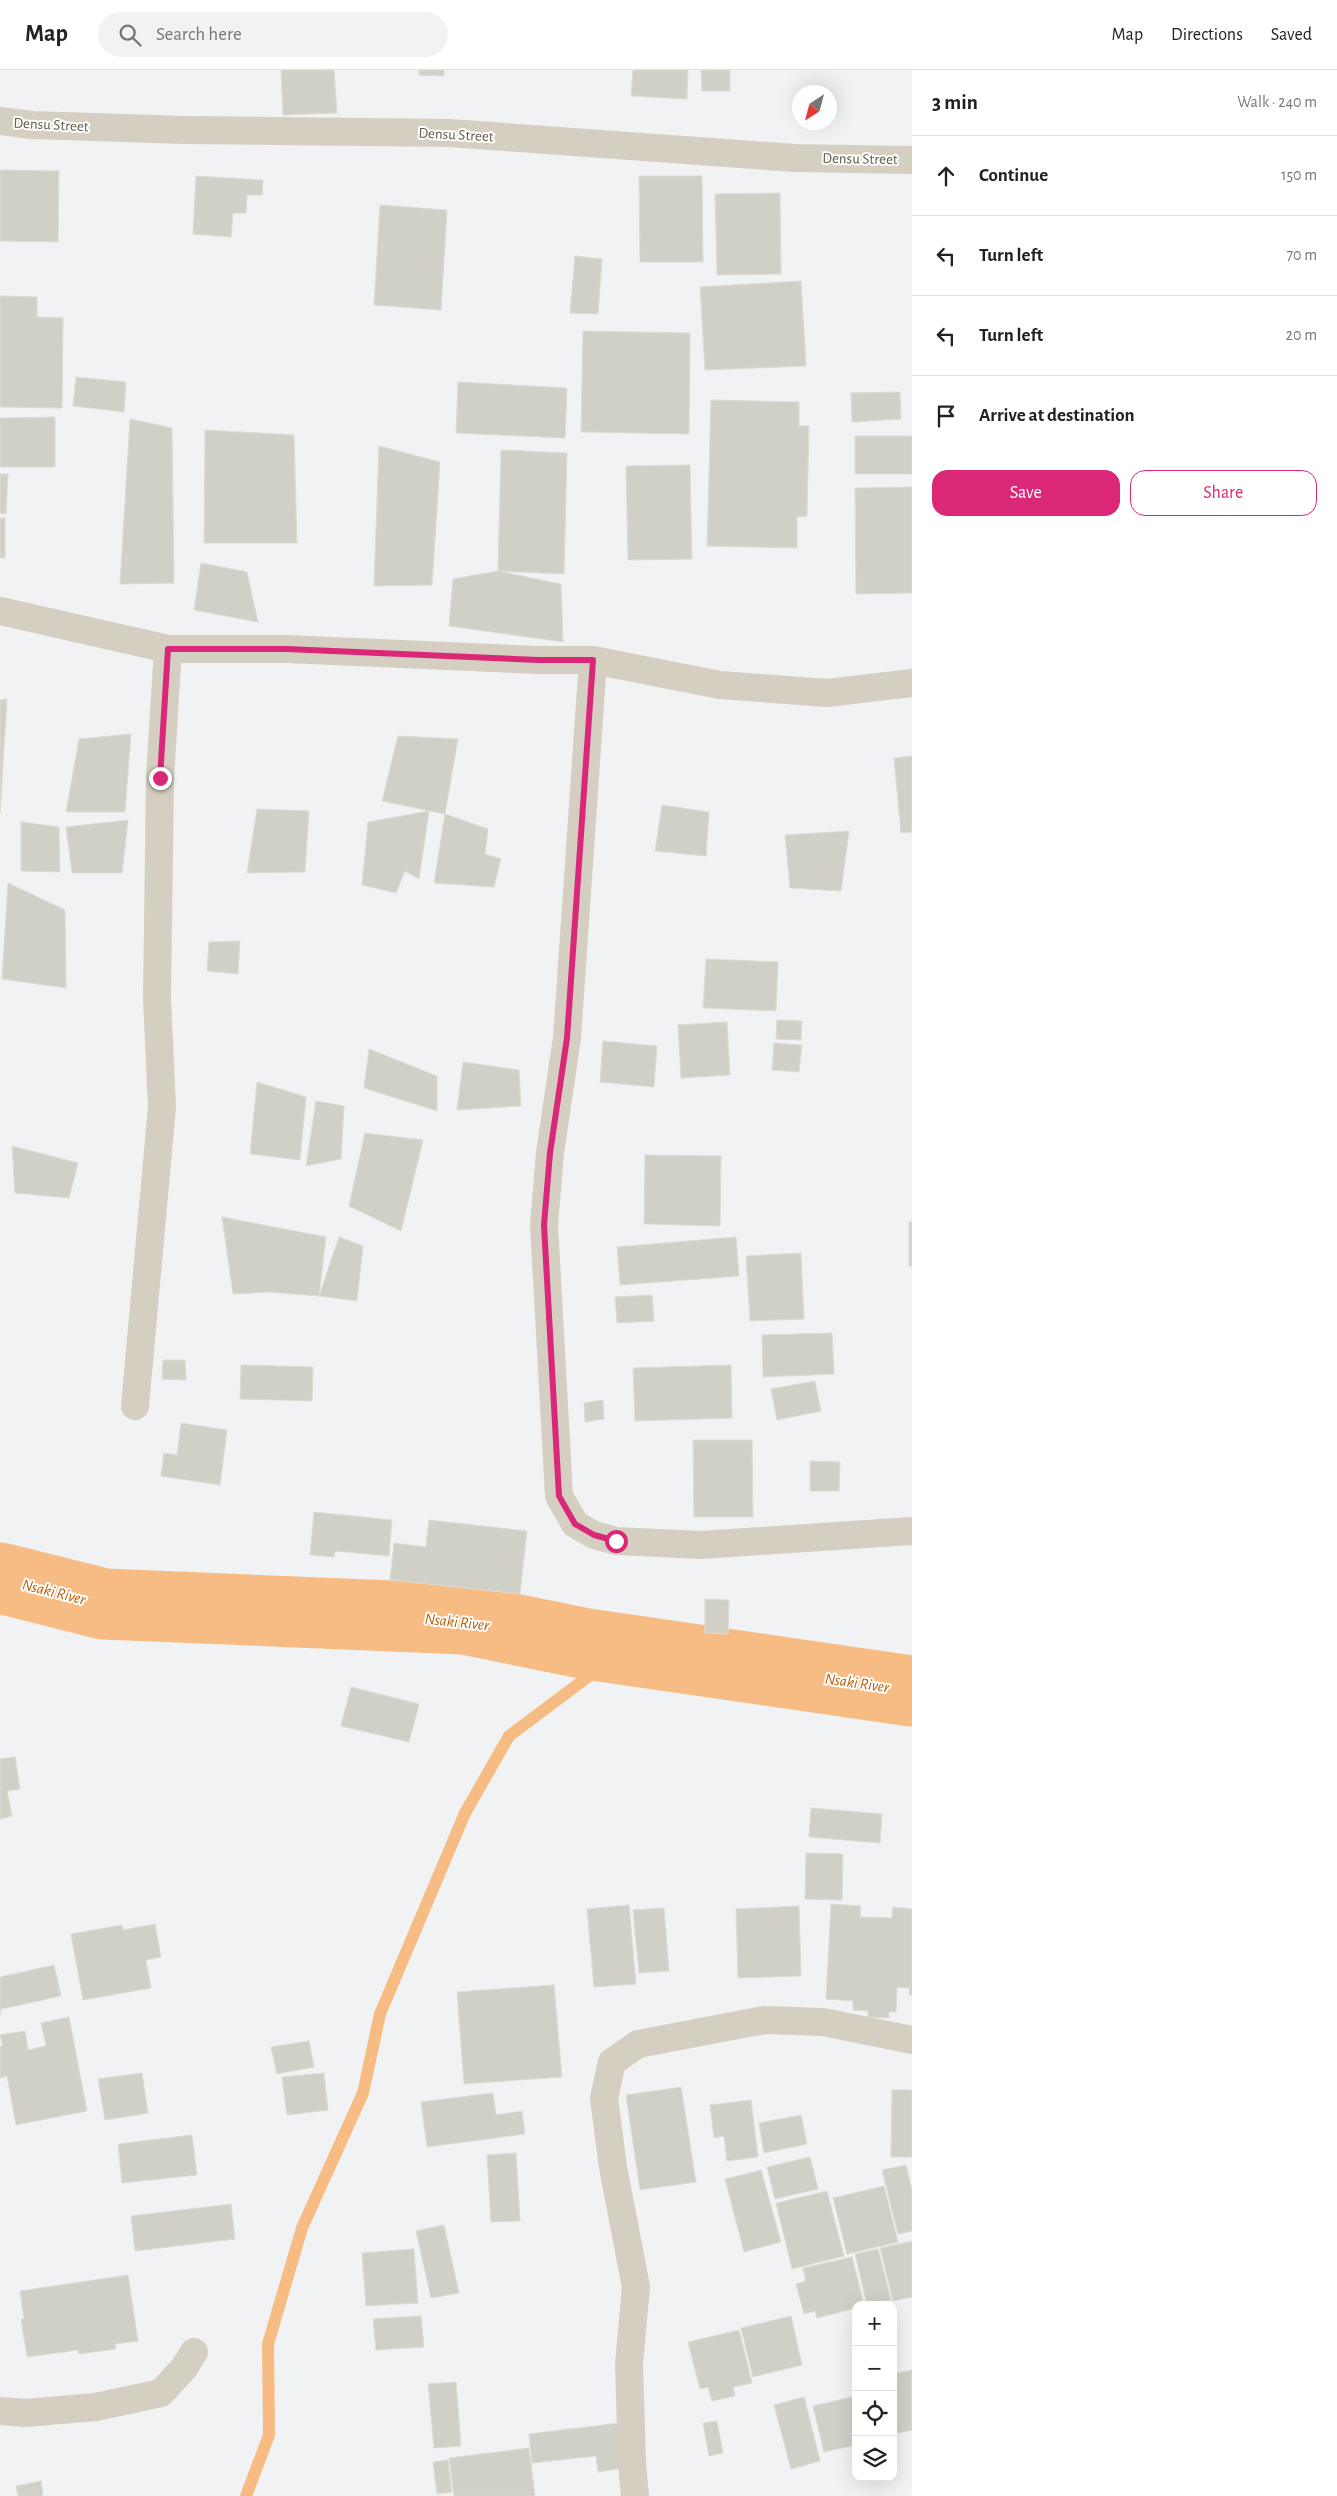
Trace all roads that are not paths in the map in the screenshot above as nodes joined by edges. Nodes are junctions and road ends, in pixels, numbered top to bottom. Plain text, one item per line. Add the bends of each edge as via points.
1 (0, 121) edge
2 (912, 160) edge
3 (0, 611) edge
4 (168, 649) junction
5 (593, 660) junction
6 (912, 682) edge
7 (135, 1406) dead end
8 (903, 1532) edge
9 (912, 2040) edge
10 (194, 2352) dead end
11 (0, 2411) edge
12 (635, 2496) edge

1 - 2 street, Densu Street via 176,130 450,134 795,158
3 - 4 street
4 - 5 street via 287,649
4 - 7 street via 160,778 157,980 162,1107
5 - 6 street via 720,685 827,694
5 - 8 street via 567,1038 550,1153 544,1225 559,1496 575,1524 594,1535 616,1541 700,1545
9 - 12 street via 823,2022 764,2020 638,2044 612,2062 604,2098 613,2167 636,2287 630,2364
10 - 11 street via 161,2393 96,2406 25,2414

